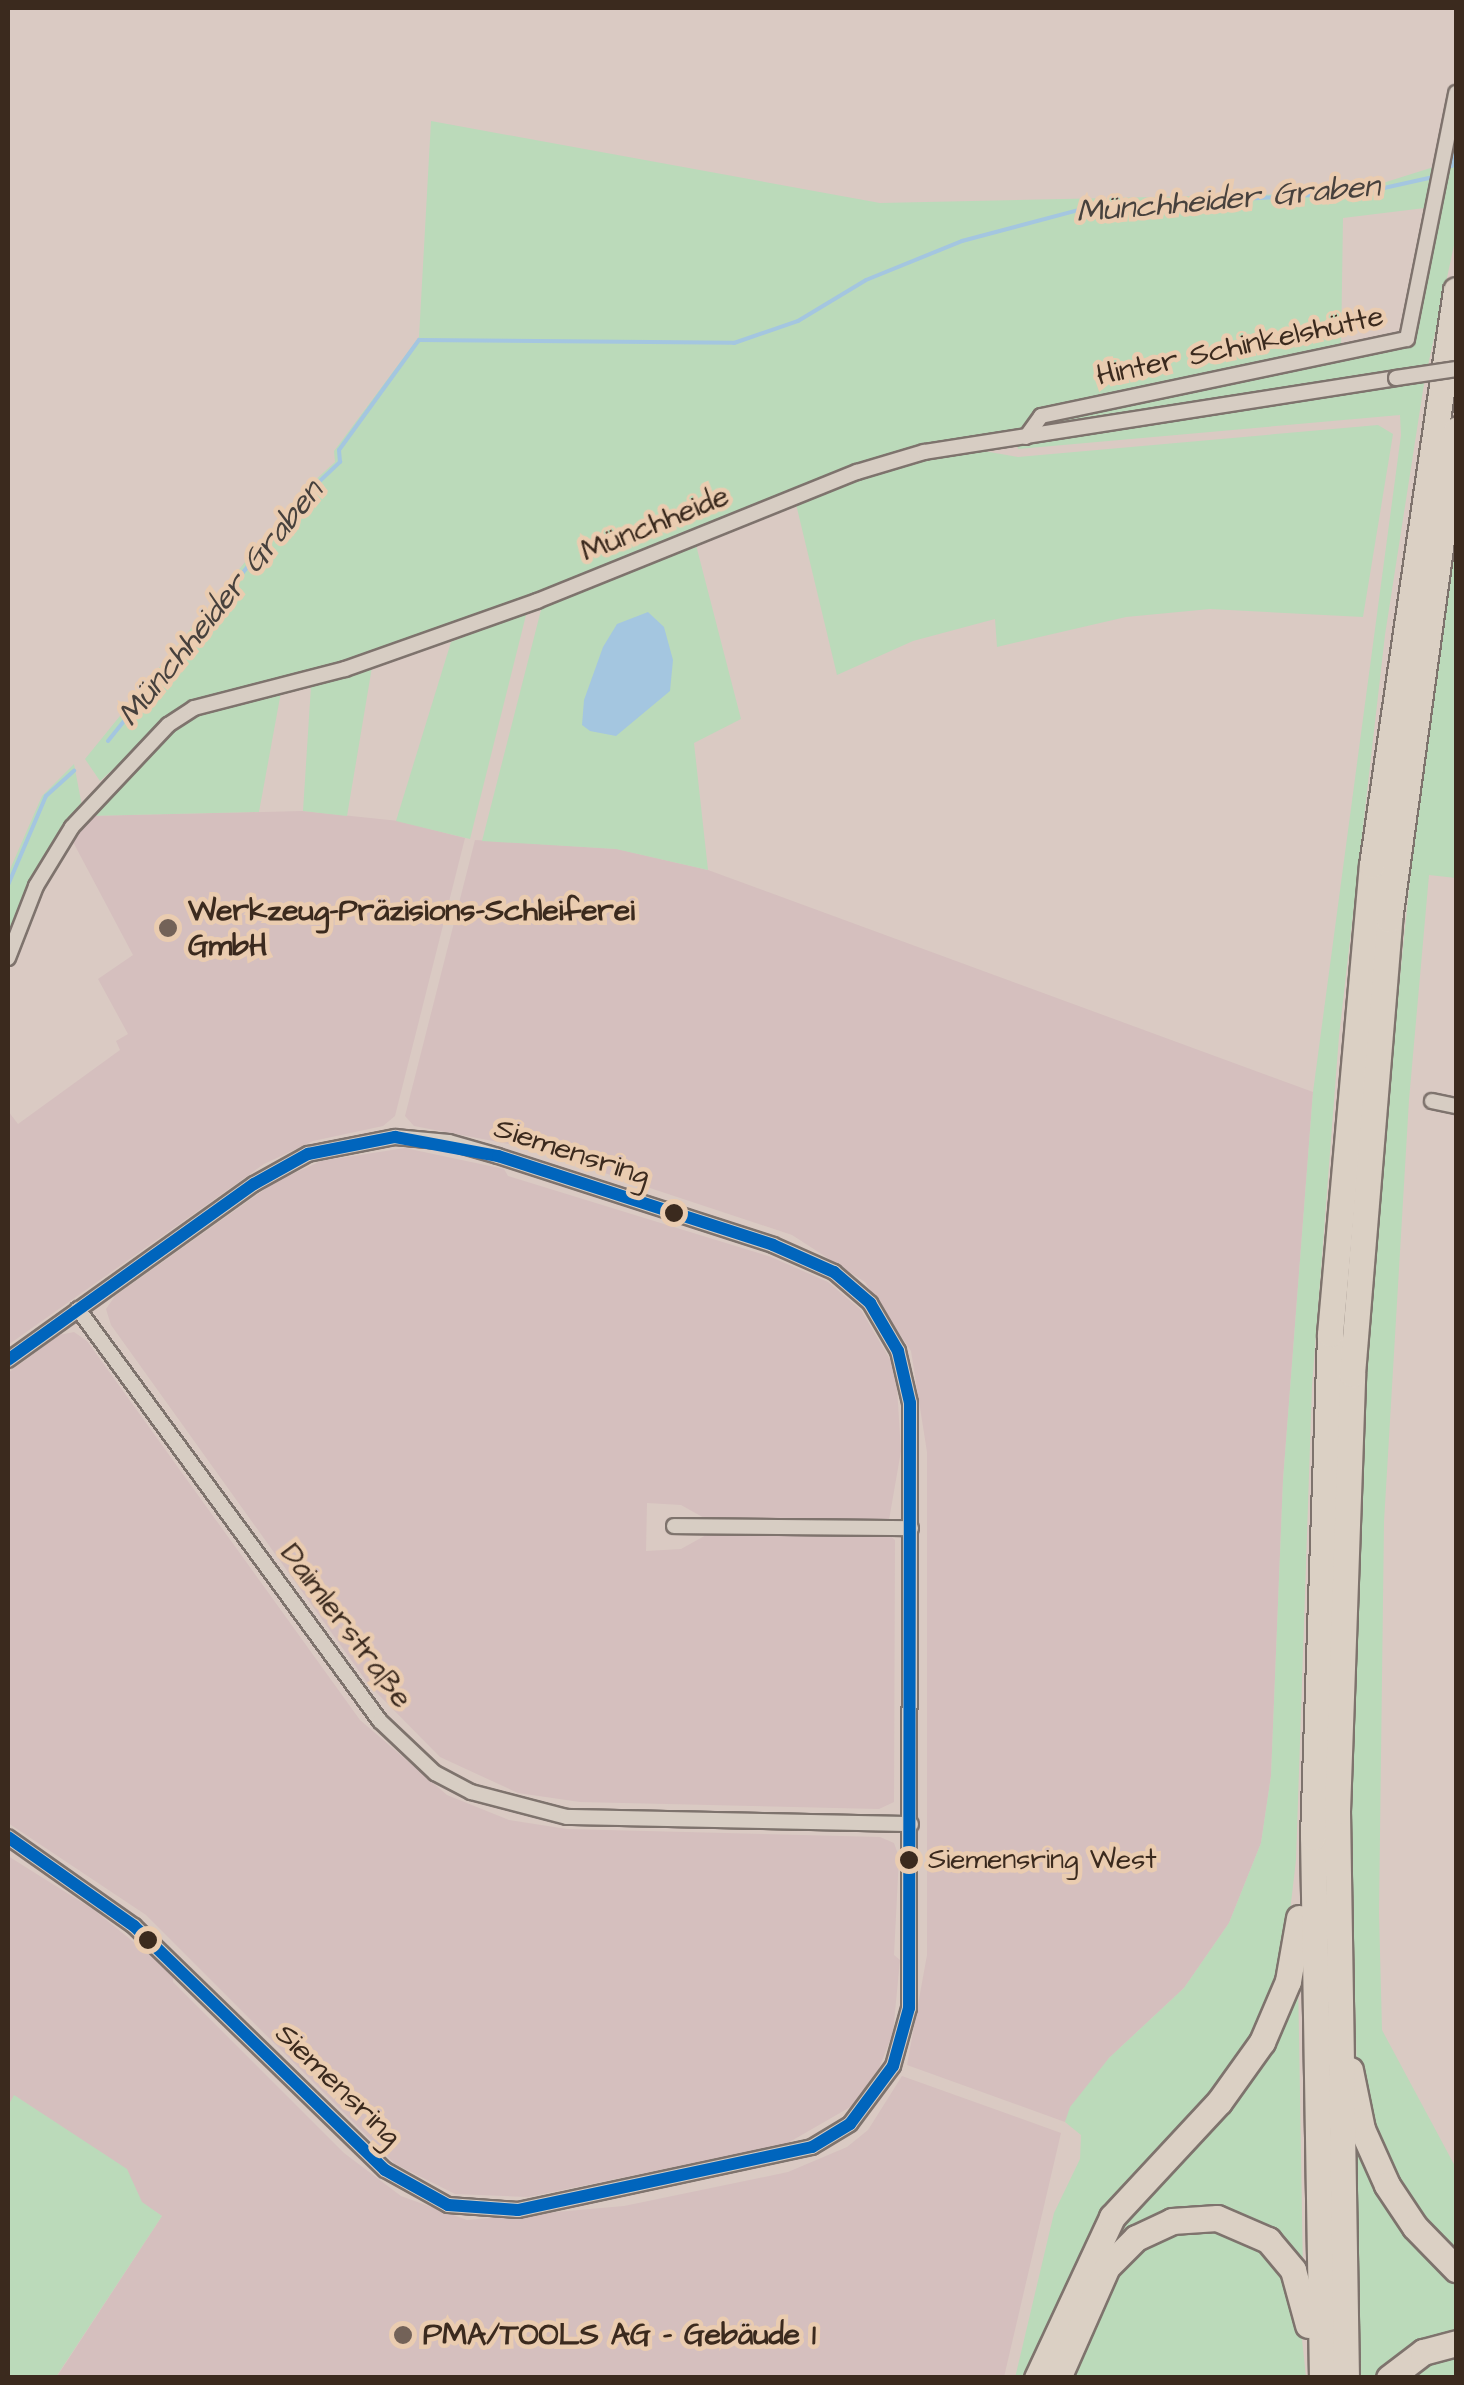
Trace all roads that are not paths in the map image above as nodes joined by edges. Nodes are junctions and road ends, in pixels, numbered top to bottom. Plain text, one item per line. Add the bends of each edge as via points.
1 (1456, 93) edge
2 (1456, 290) edge
3 (1456, 369) edge
4 (1456, 430) edge
5 (1026, 437) junction
6 (8, 958) edge
7 (1432, 1101) dead end
8 (1456, 1106) edge
9 (78, 1309) junction
10 (8, 1360) edge
11 (674, 1526) dead end
12 (911, 1528) junction
13 (911, 1824) junction
14 (1313, 1836) junction
15 (8, 1837) edge
16 (1336, 1912) junction
17 (1456, 2269) edge
18 (1456, 2343) edge
19 (1037, 2378) edge
20 (1058, 2378) edge
21 (1311, 2378) edge
22 (1322, 2378) edge
23 (1346, 2378) edge
24 (1389, 2378) edge

1 - 5 street, Hinter Schinkelshütte via 1406,339 1041,416
2 - 14 highway via 1404,616 1351,1070 1324,1446
3 - 5 street, Münchheide, bridge
4 - 16 highway via 1402,808 1365,1173 1341,1596
5 - 6 street, Münchheide via 924,452 856,472 519,607 345,669 194,708 168,725 72,827 36,886
7 - 8 street
9 - 10 street, Siemensring
9 - 12 street, Siemensring via 254,1184 308,1154 395,1137 449,1142 773,1245 846,1282 870,1303 898,1351 910,1403
9 - 13 street, Daimlerstraße via 380,1721 435,1773 470,1792 567,1816
11 - 12 street
12 - 13 street, Siemensring
13 - 15 street, Siemensring via 908,2008 893,2066 850,2124 812,2147 766,2161 490,2212 448,2206 385,2170 134,1926
14 - 19 highway via 1290,1972 1262,2042 1218,2102 1112,2217
14 - 22 highway
16 - 17 highway via 1347,1959 1351,2078 1362,2129 1394,2198
16 - 23 highway
18 - 24 highway via 1423,2352
20 - 21 highway via 1112,2260 1159,2224 1202,2216 1251,2230 1287,2260 1306,2308

